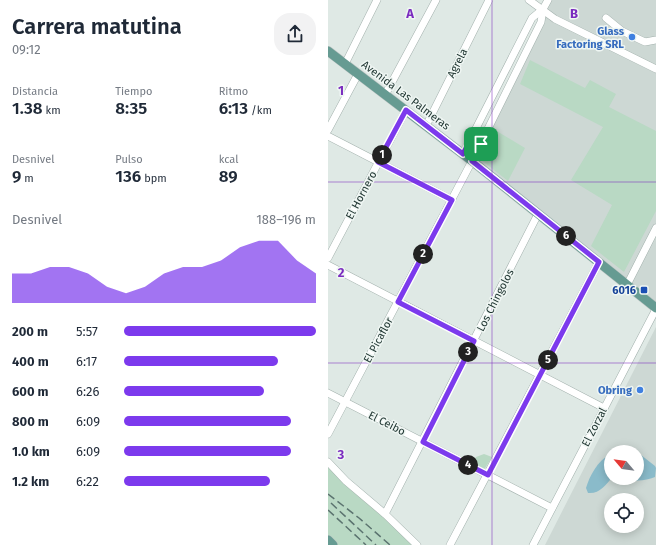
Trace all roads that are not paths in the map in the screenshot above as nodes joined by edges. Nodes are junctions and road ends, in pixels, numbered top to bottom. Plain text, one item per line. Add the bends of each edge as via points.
1 (377, 0) edge
2 (436, 0) edge
3 (489, 0) edge
4 (529, 0) edge
5 (548, 0) edge
6 (543, 9) junction
7 (606, 18) dead end
8 (656, 40) edge
9 (328, 51) edge
10 (345, 64) junction
11 (656, 69) edge
12 (358, 74) junction
13 (385, 95) junction
14 (406, 110) junction
15 (426, 126) junction
16 (328, 130) edge
17 (328, 136) edge
18 (471, 139) junction
19 (481, 144) junction
20 (463, 154) junction
21 (472, 161) junction
22 (378, 162) junction
23 (452, 200) junction
24 (538, 214) junction
25 (656, 228) edge
26 (328, 258) edge
27 (599, 262) junction
28 (328, 265) edge
29 (627, 285) junction
30 (398, 302) junction
31 (656, 309) edge
32 (474, 341) junction
33 (540, 375) junction
34 (328, 393) edge
35 (345, 402) junction
36 (604, 408) junction
37 (328, 434) edge
38 (423, 442) junction
39 (328, 462) edge
40 (488, 475) junction
41 (552, 508) junction
42 (385, 514) junction
43 (328, 540) edge
44 (333, 545) edge
45 (417, 545) edge
46 (450, 545) edge
47 (533, 545) edge

1 - 10 street
2 - 13 street
3 - 15 street, Agrela
4 - 6 street
5 - 6 street
6 - 11 street via 555,19
6 - 18 street via 532,18
6 - 19 street, El Picaflor via 541,22
7 - 8 street via 622,31 645,42
9 - 10 main road, Avenida Las Palmeras
10 - 12 main road, Avenida Las Palmeras
12 - 13 main road, Avenida Las Palmeras
12 - 16 street
13 - 14 main road, Avenida Las Palmeras
14 - 15 main road, Avenida Las Palmeras
14 - 22 street, El Hornero
15 - 20 main road, Avenida Las Palmeras
17 - 22 street
18 - 19 street
18 - 20 street
19 - 21 street, El Picaflor
20 - 21 main road, Avenida Las Palmeras
21 - 23 street, El Picaflor
21 - 24 main road, Avenida Las Palmeras
22 - 23 street
22 - 26 street, El Hornero
23 - 30 street, El Picaflor
24 - 27 main road, Avenida Las Palmeras
24 - 32 street, Los Chingolos
25 - 29 street
27 - 29 main road, Avenida Las Palmeras
27 - 33 street
28 - 30 street
29 - 31 main road, Avenida Las Palmeras
30 - 32 street
30 - 35 street, El Picaflor
31 - 36 street, El Zorzal
32 - 33 street
32 - 38 street, Los Chingolos
33 - 36 street
33 - 40 street
34 - 35 street, El Ceibo
35 - 37 street, El Picaflor
35 - 38 street, El Ceibo
36 - 41 street, El Zorzal
38 - 40 street, El Ceibo
38 - 42 street, Los Chingolos
39 - 42 street
40 - 41 street, El Ceibo
40 - 46 street
41 - 47 street, El Zorzal
42 - 45 street
43 - 44 main road

